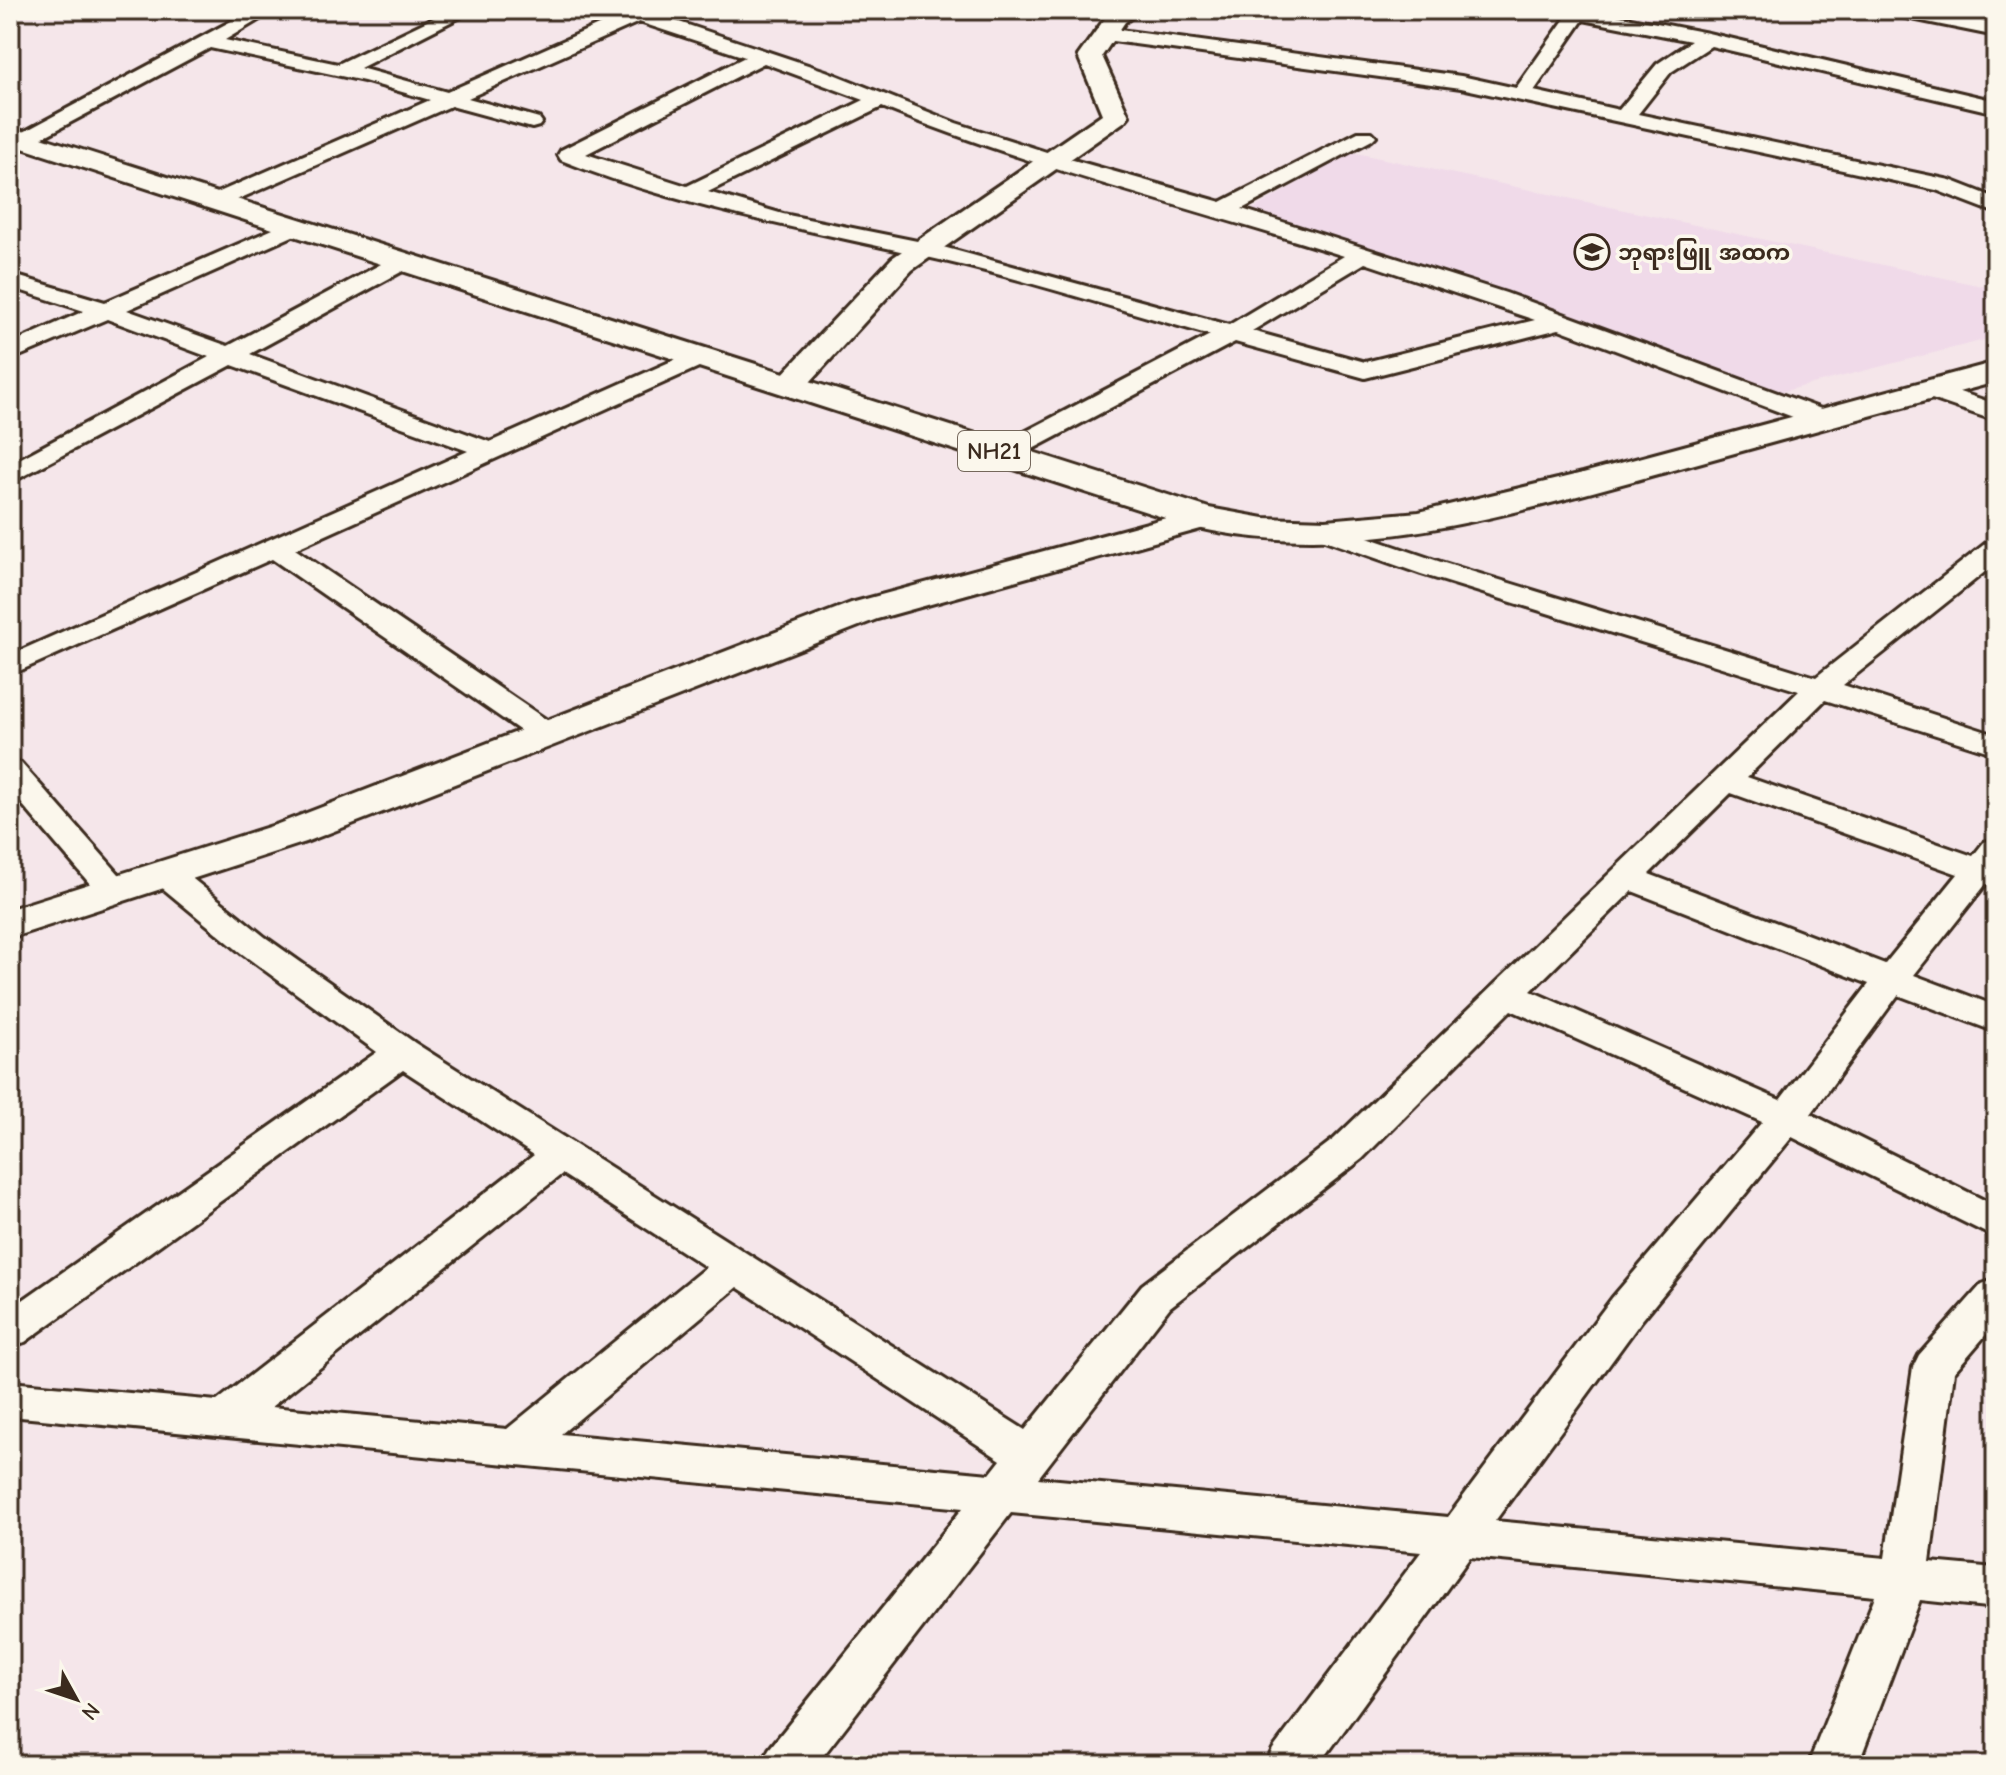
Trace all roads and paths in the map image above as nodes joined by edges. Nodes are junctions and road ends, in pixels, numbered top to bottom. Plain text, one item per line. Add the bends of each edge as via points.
1 (266, 10) edge
2 (465, 10) edge
3 (1129, 10) edge
4 (1897, 10) edge
5 (1573, 11) edge
6 (637, 12) edge
7 (1996, 30) edge
8 (1105, 34) junction
9 (1708, 39) junction
10 (209, 42) junction
11 (763, 56) junction
12 (340, 70) junction
13 (1521, 95) junction
14 (451, 98) junction
15 (881, 100) junction
16 (1996, 107) edge
17 (1624, 117) junction
18 (532, 122) dead end
19 (1365, 136) dead end
20 (17, 137) edge
21 (1051, 161) junction
22 (690, 193) junction
23 (218, 201) junction
24 (1996, 206) edge
25 (1223, 210) junction
26 (296, 226) junction
27 (924, 249) junction
28 (1362, 255) junction
29 (404, 261) junction
30 (13, 280) dead end
31 (108, 311) junction
32 (1561, 321) junction
33 (1231, 334) junction
34 (10, 353) edge
35 (230, 356) junction
36 (701, 357) junction
37 (1996, 372) edge
38 (790, 385) junction
39 (1929, 390) junction
40 (1996, 413) edge
41 (1823, 419) junction
42 (491, 451) junction
43 (1003, 454) junction
44 (10, 475) edge
45 (1203, 518) junction
46 (1326, 531) junction
47 (274, 548) junction
48 (1996, 549) edge
49 (10, 666) edge
50 (1819, 689) junction
51 (546, 734) junction
52 (1996, 745) edge
53 (10, 770) edge
54 (1725, 780) junction
55 (1991, 865) edge
56 (166, 874) junction
57 (1626, 877) junction
58 (114, 890) junction
59 (10, 924) edge
60 (1890, 981) junction
61 (1506, 994) junction
62 (1996, 1020) edge
63 (402, 1052) junction
64 (1787, 1118) junction
65 (561, 1154) junction
66 (1996, 1223) edge
67 (735, 1266) junction
68 (1996, 1295) edge
69 (10, 1331) edge
70 (10, 1399) edge
71 (224, 1420) junction
72 (514, 1448) junction
73 (1029, 1455) junction
74 (998, 1495) junction
75 (1460, 1538) junction
76 (1905, 1579) junction
77 (1996, 1588) edge
78 (786, 1765) edge
79 (1290, 1765) edge
80 (1833, 1765) edge

1 - 10 street
2 - 12 street
3 - 8 street via 1116,17
4 - 7 street
5 - 9 street
5 - 13 street
6 - 11 street
6 - 14 street
8 - 13 street via 1461,82
8 - 21 street via 1090,56 1116,116
9 - 16 street
9 - 17 street via 1664,68
10 - 12 street
10 - 20 street
11 - 15 street
11 - 22 street via 569,155
12 - 14 street
13 - 17 street
14 - 18 street
14 - 23 street
15 - 21 street
15 - 22 street
17 - 24 street via 1942,185
19 - 25 street
20 - 23 highway, NH21
21 - 25 street
21 - 27 street
22 - 27 street via 780,220
23 - 26 highway, NH21
25 - 28 street
26 - 29 highway, NH21
26 - 31 street
27 - 33 street
27 - 38 street via 902,264
28 - 32 street
28 - 33 street
29 - 35 street
29 - 36 highway, NH21
30 - 31 street
31 - 34 street
31 - 35 street
32 - 33 street via 1365,370
32 - 41 street
33 - 43 street
35 - 42 street
35 - 44 street
36 - 38 highway, NH21
36 - 42 street
37 - 39 highway, NH21
38 - 43 highway, NH21
39 - 40 street
39 - 41 highway, NH21
41 - 46 highway, NH21 via 1419,523
42 - 47 street
43 - 45 highway, NH21
45 - 46 highway, NH21 via 1264,529
45 - 51 street via 864,611
46 - 50 street
47 - 49 street
47 - 51 street
48 - 50 street
50 - 52 street
50 - 54 street
51 - 56 street via 292,833
53 - 58 street
54 - 55 street
54 - 57 street
55 - 60 street
56 - 58 street
56 - 63 street via 253,945
57 - 60 street
57 - 61 street
58 - 59 street
60 - 62 street
60 - 64 street
61 - 64 street
61 - 73 street via 1348,1149 1156,1296
63 - 65 street
63 - 69 street
64 - 66 street
64 - 75 street via 1627,1309
65 - 67 street
65 - 71 street
67 - 72 street
67 - 73 street
68 - 76 street via 1934,1367
70 - 71 street
71 - 72 street
72 - 74 street
73 - 74 street
74 - 75 street
74 - 78 street
75 - 76 street
75 - 79 street
76 - 77 street
76 - 80 street

